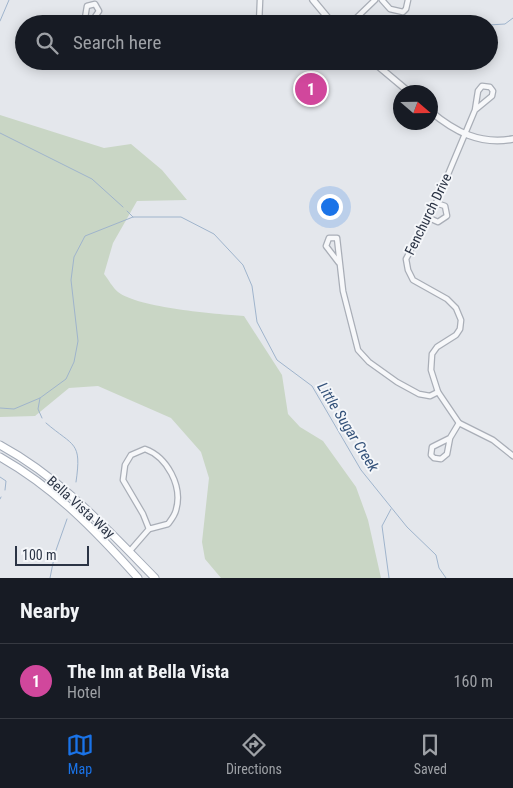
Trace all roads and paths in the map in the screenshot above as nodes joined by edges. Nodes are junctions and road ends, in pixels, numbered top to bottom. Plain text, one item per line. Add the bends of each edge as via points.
1 (260, 0) edge
2 (313, 0) edge
3 (374, 0) edge
4 (382, 0) edge
5 (408, 0) edge
6 (85, 15) edge
7 (96, 15) edge
8 (259, 15) edge
9 (326, 15) edge
10 (359, 15) edge
11 (383, 70) edge
12 (401, 85) edge
13 (475, 110) junction
14 (438, 117) edge
15 (464, 135) junction
16 (513, 139) edge
17 (436, 203) junction
18 (429, 218) junction
19 (339, 263) junction
20 (438, 392) junction
21 (459, 423) junction
22 (450, 438) junction
23 (0, 445) edge
24 (513, 456) edge
25 (1, 458) edge
26 (149, 529) junction
27 (129, 552) junction
28 (138, 578) edge
29 (155, 578) edge

1 - 8 street
2 - 9 street
3 - 10 street
4 - 5 street via 390,9 403,12
6 - 7 street via 86,6 94,4 99,11
11 - 12 street
13 - 13 street via 492,96 490,87 482,86 478,91
13 - 15 street, Fenchurch Drive
14 - 15 street
15 - 16 street via 483,140
15 - 17 street, Fenchurch Drive
17 - 18 street, Fenchurch Drive
17 - 18 street via 445,206 447,216 438,222
18 - 20 street, Fenchurch Drive via 410,248 406,258 408,270 418,285 442,296 456,308 461,320 456,335 432,354 431,370
19 - 19 street via 326,246 329,238 337,238
19 - 20 street via 351,330 358,350 369,362 409,389 430,396
20 - 21 street, Fenchurch Drive
21 - 22 street
21 - 24 street, Fenchurch Drive via 493,440
22 - 22 street via 432,447 434,458 441,459 447,454
23 - 27 main road, Bella Vista Way via 59,484
25 - 28 main road, Bella Vista Way via 63,501 89,524
26 - 26 street via 168,524 176,510 177,491 167,464 156,453 145,449 131,455 125,465 123,480
26 - 27 street
27 - 29 main road, Bella Vista Way

